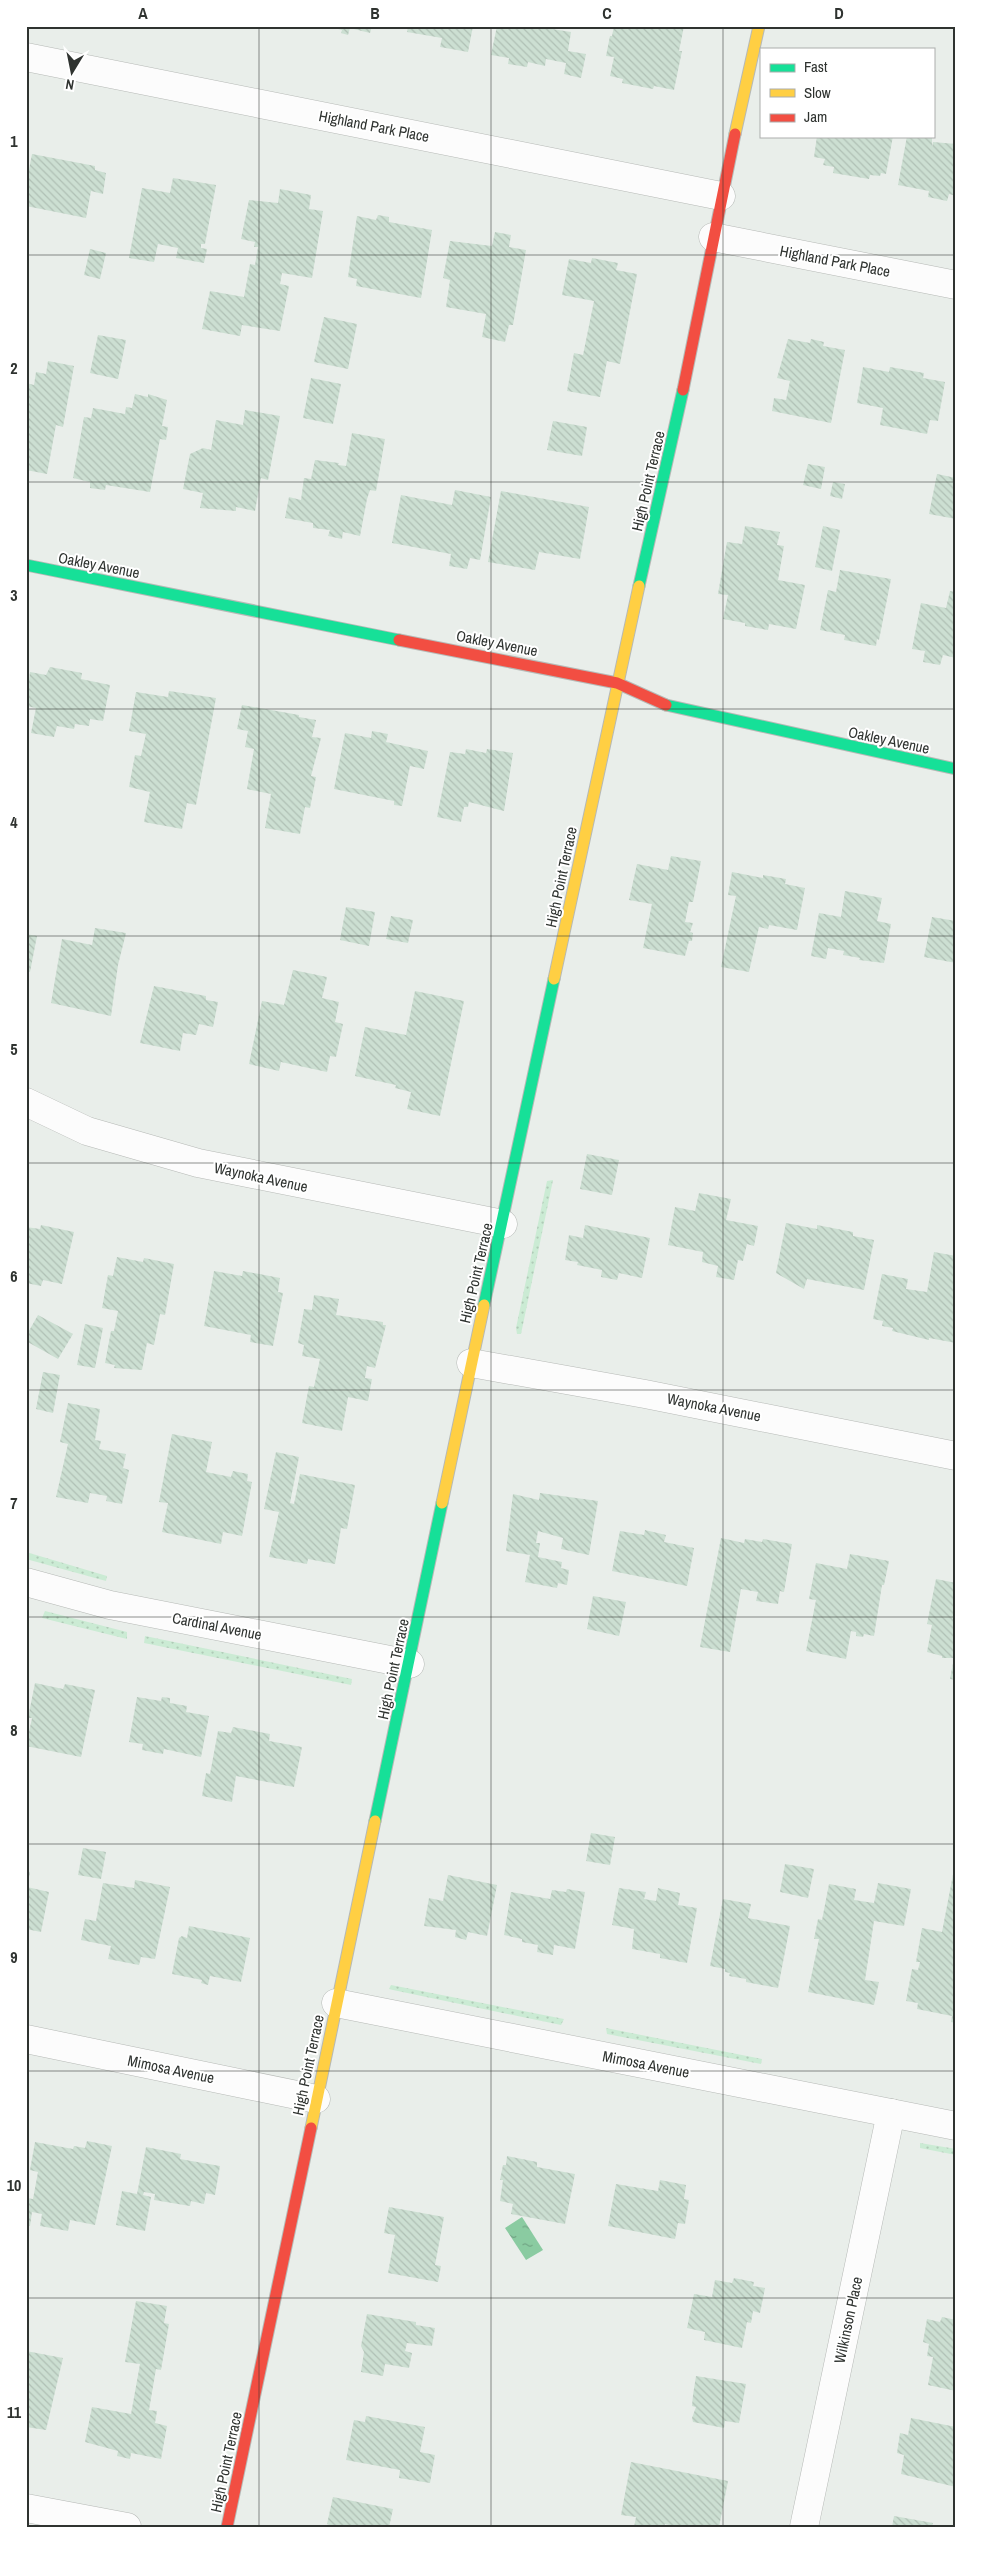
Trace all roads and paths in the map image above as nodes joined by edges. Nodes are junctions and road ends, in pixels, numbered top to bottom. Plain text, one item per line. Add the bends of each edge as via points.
1 (759, 26) edge
2 (26, 57) edge
3 (721, 196) junction
4 (713, 237) junction
5 (956, 285) edge
6 (26, 565) edge
7 (617, 683) junction
8 (956, 769) edge
9 (26, 1102) edge
10 (503, 1224) junction
11 (471, 1363) junction
12 (956, 1456) edge
13 (26, 1582) edge
14 (410, 1664) junction
15 (336, 2002) junction
16 (26, 2039) edge
17 (316, 2099) junction
18 (891, 2112) junction
19 (956, 2126) edge
20 (26, 2508) edge
21 (127, 2527) edge
22 (228, 2527) edge
23 (804, 2527) edge

1 - 3 street, High Point Terrace
2 - 3 street, Highland Park Place
3 - 4 street, High Point Terrace
4 - 5 street, Highland Park Place
4 - 7 street, High Point Terrace
6 - 7 street, Oakley Avenue
7 - 8 street, Oakley Avenue via 660,704
7 - 10 street, High Point Terrace
9 - 10 street, Waynoka Avenue via 88,1131 198,1163
10 - 11 street, High Point Terrace
11 - 12 street, Waynoka Avenue via 646,1394
11 - 14 street, High Point Terrace
13 - 14 street, Cardinal Avenue via 118,1606
14 - 15 street, High Point Terrace
15 - 17 street, High Point Terrace
15 - 18 street, Mimosa Avenue
16 - 17 street, Mimosa Avenue
17 - 22 street, High Point Terrace
18 - 19 street, Mimosa Avenue
18 - 23 street, Wilkinson Place
20 - 21 street

